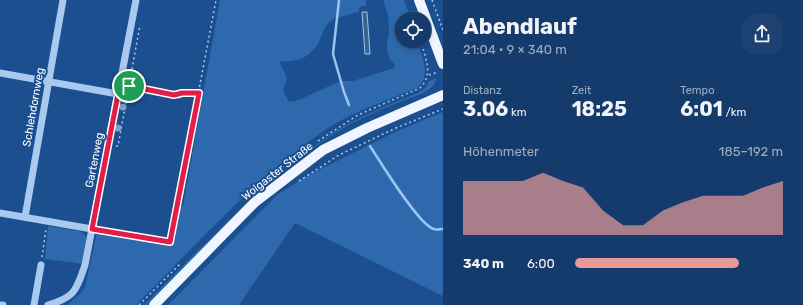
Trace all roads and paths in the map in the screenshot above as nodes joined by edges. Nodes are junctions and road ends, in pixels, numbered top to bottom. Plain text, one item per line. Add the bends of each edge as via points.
1 (63, 0) edge
2 (136, 0) edge
3 (216, 0) edge
4 (419, 0) edge
5 (432, 0) edge
6 (140, 24) dead end
7 (443, 30) edge
8 (443, 64) edge
9 (443, 70) edge
10 (0, 73) edge
11 (429, 75) dead end
12 (49, 82) junction
13 (120, 84) junction
14 (129, 86) junction
15 (199, 93) junction
16 (118, 94) junction
17 (174, 95) junction
18 (443, 95) edge
19 (183, 99) dead end
20 (443, 109) edge
21 (108, 144) junction
22 (297, 182) dead end
23 (0, 212) edge
24 (25, 217) junction
25 (48, 221) junction
26 (92, 229) junction
27 (41, 265) joint
28 (0, 305) edge
29 (3, 305) edge
30 (34, 305) edge
31 (48, 305) edge
32 (154, 305) edge

1 - 12 street, Schlehdornweg
2 - 13 street, Gartenweg
3 - 15 path
4 - 8 main road
5 - 7 path
6 - 14 path
9 - 11 path
10 - 12 street
12 - 16 street
12 - 24 street, Schlehdornweg
13 - 14 path
13 - 16 street, Gartenweg
14 - 17 path
14 - 21 path via 118,146
15 - 17 path
15 - 26 path via 170,242
16 - 21 street, Gartenweg
17 - 19 path
18 - 32 main road, Wolgaster Straße via 323,150 255,202
20 - 22 path via 339,155
21 - 26 street, Gartenweg
23 - 24 street
24 - 25 street
25 - 26 street
25 - 27 path
26 - 31 street, Gartenweg via 86,265 77,289 63,300
27 - 30 street
28 - 29 street

